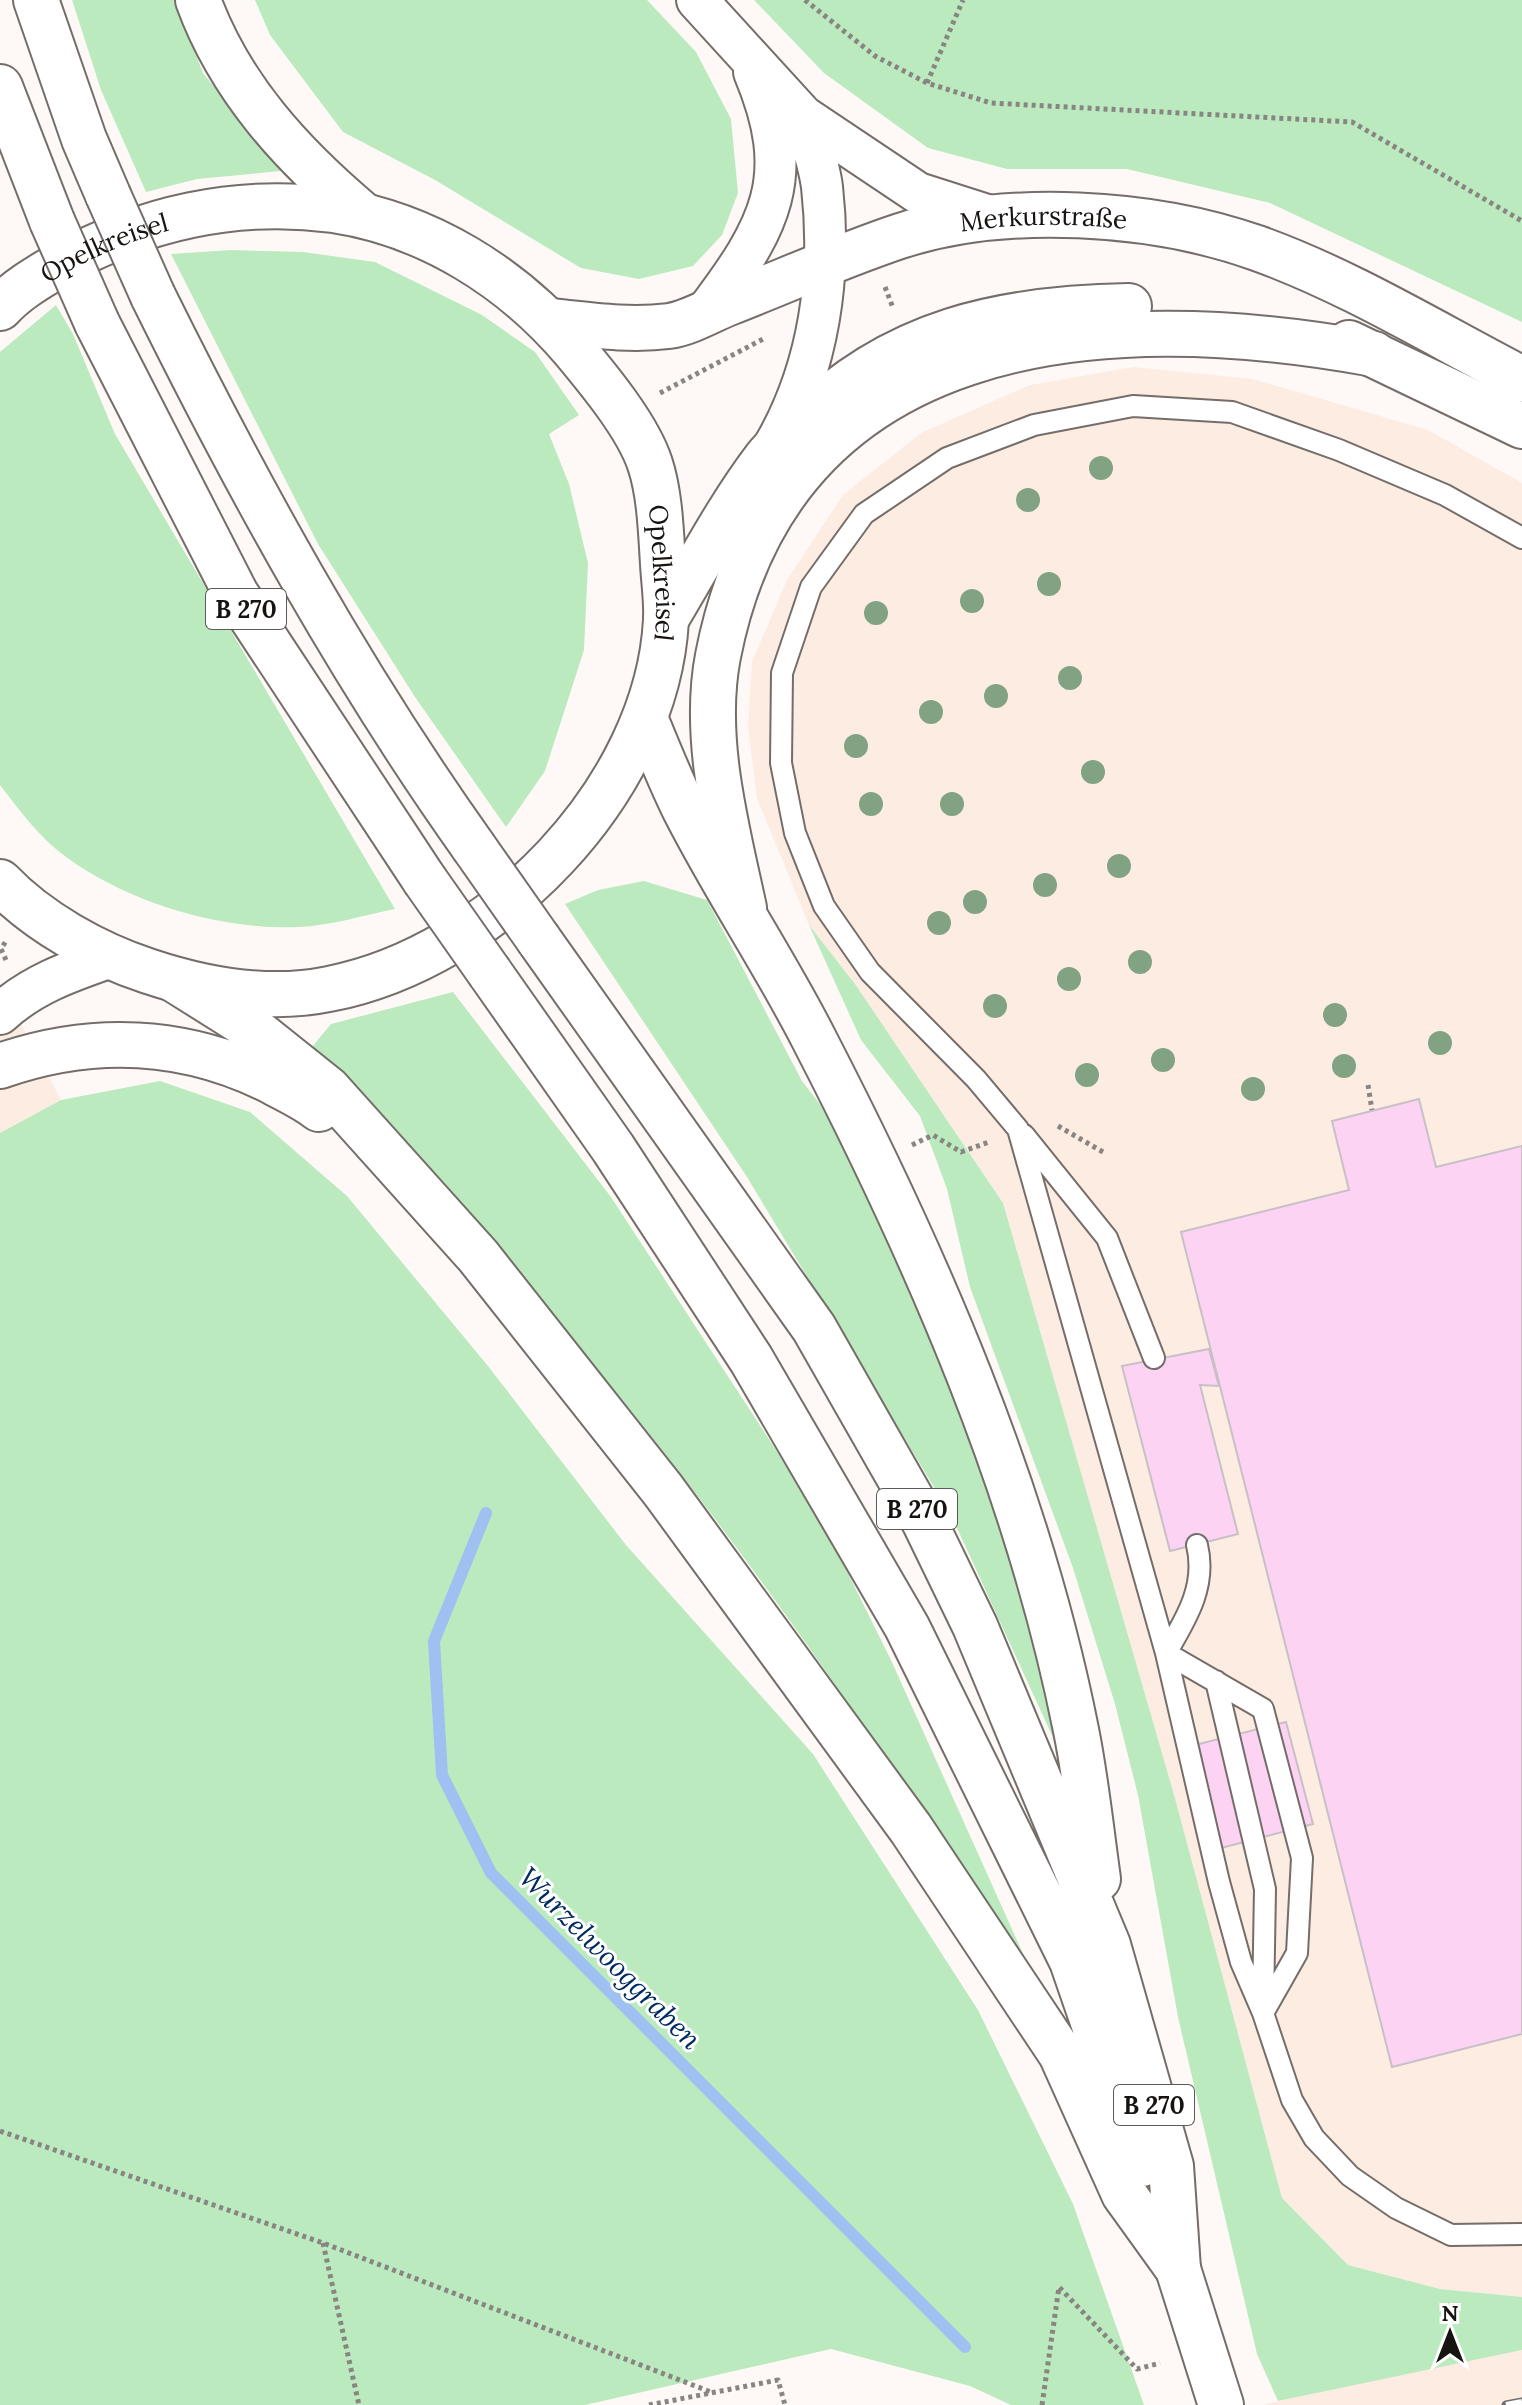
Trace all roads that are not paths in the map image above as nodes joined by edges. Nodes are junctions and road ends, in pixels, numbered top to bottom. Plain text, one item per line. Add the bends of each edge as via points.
1 (36, 0) edge
2 (198, 0) edge
3 (697, 0) edge
4 (744, 50) junction
5 (0, 87) edge
6 (803, 116) junction
7 (362, 214) junction
8 (990, 216) junction
9 (827, 265) junction
10 (0, 308) edge
11 (706, 312) junction
12 (549, 321) junction
13 (1374, 354) junction
14 (1522, 379) edge
15 (1522, 426) edge
16 (767, 457) junction
17 (1522, 538) edge
18 (666, 619) junction
19 (645, 718) junction
20 (0, 882) edge
21 (747, 923) junction
22 (111, 957) junction
23 (175, 980) junction
24 (0, 1014) edge
25 (0, 1066) edge
26 (1018, 1129) junction
27 (415, 1185) junction
28 (1154, 1358) dead end
29 (1197, 1545) dead end
30 (1166, 1653) junction
31 (1216, 1681) junction
32 (1108, 1945) junction
33 (1263, 2013) junction
34 (1522, 2234) edge
35 (1178, 2269) junction
36 (1221, 2405) edge

1 - 32 main road, B 270, bridge via 84,139 153,296 292,562 473,846 814,1328 924,1521 975,1626
2 - 7 main road via 210,34 264,120
3 - 4 street
4 - 6 street
4 - 11 street via 776,135 770,201 748,257
5 - 35 main road, B 270, bridge via 97,323 236,594 751,1359 907,1627 1072,1961
6 - 8 street via 918,193
6 - 9 street via 822,184
7 - 10 main road, Opelkreisel via 271,206 158,220 52,269
7 - 12 main road, Opelkreisel via 461,255
8 - 9 main road, Merkurstraße via 904,235
8 - 14 main road, Merkurstraße via 1091,217 1181,229 1255,248 1312,271
9 - 11 main road, Merkurstraße
9 - 16 street via 799,398
11 - 12 main road, Merkurstraße via 673,325 613,328
12 - 18 main road, Opelkreisel via 596,379 650,464 662,541
13 - 15 main road
13 - 16 main road via 1277,320 1212,309 1033,311 908,345 824,400
13 - 21 main road via 1205,333 1116,333 1010,348 892,395 823,448 775,502 744,562 717,658 718,768
16 - 18 main road
17 - 26 lane via 1445,495 1232,412 1133,406 1034,425 947,458 864,514 811,587 782,673 781,763 795,833 824,906 870,972
18 - 19 main road, Opelkreisel
19 - 21 main road via 685,810
19 - 23 main road, Opelkreisel via 594,811 551,865 499,910 442,946 393,970 326,990 263,994
20 - 22 main road, Opelkreisel via 48,921
21 - 32 main road via 814,1038 866,1143 943,1312 1002,1460 1076,1729
22 - 23 main road, Opelkreisel
22 - 24 street via 57,976
23 - 27 main road via 253,1029 328,1089
25 - 27 main road via 104,1043 181,1049 241,1066 307,1100
26 - 28 lane via 1107,1238
26 - 30 lane
27 - 35 main road via 478,1256 663,1490 911,1829 1061,2054 1124,2194
29 - 30 lane via 1201,1560 1194,1604
30 - 31 lane
30 - 33 lane via 1219,1882 1241,1962
31 - 33 lane via 1265,1889
31 - 33 lane via 1263,1709 1302,1858 1297,1953
32 - 35 main road, B 270 via 1171,2166
33 - 34 lane via 1292,2100 1314,2138 1350,2176 1396,2208 1451,2235
35 - 36 main road, B 270

